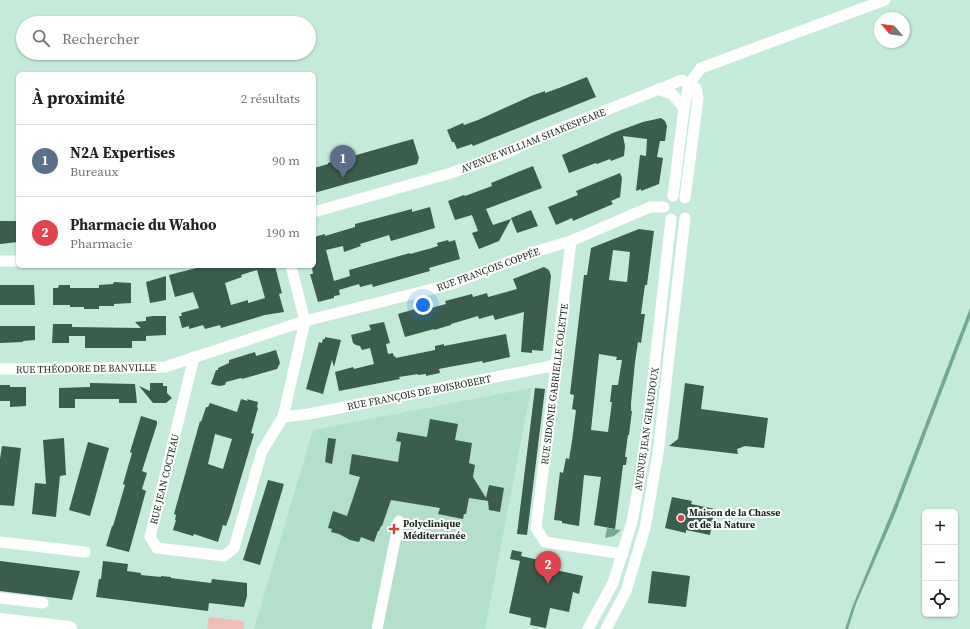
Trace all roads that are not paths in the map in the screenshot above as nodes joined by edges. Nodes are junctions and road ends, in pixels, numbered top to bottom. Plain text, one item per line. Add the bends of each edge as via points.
1 (884, 0) edge
2 (689, 84) junction
3 (658, 89) junction
4 (672, 94) junction
5 (684, 108) junction
6 (673, 196) junction
7 (685, 198) junction
8 (664, 207) junction
9 (316, 211) edge
10 (685, 218) junction
11 (671, 219) junction
12 (570, 241) junction
13 (0, 261) edge
14 (16, 261) edge
15 (292, 268) edge
16 (305, 321) junction
17 (194, 357) junction
18 (556, 365) junction
19 (0, 369) edge
20 (283, 417) junction
21 (399, 520) dead end
22 (0, 542) edge
23 (85, 552) dead end
24 (623, 554) junction
25 (0, 598) edge
26 (42, 603) dead end
27 (0, 621) edge
28 (69, 629) edge
29 (377, 629) edge
30 (588, 629) edge
31 (606, 629) edge

1 - 2 street via 701,68
2 - 3 street, AVENUE WILLIAM SHAKESPEARE via 682,80
2 - 4 street
2 - 5 street
2 - 7 street via 696,88 698,98
3 - 4 street
3 - 9 street, AVENUE WILLIAM SHAKESPEARE via 504,154 451,173
4 - 5 street
5 - 6 street
6 - 7 street
6 - 8 street via 668,198
7 - 10 street via 690,209
8 - 11 street via 664,212
8 - 12 street, RUE FRANÇOIS COPPÉE via 650,207
10 - 11 street
10 - 31 street, AVENUE JEAN GIRAUDOUX via 658,453 645,528 626,591
11 - 24 street, AVENUE JEAN GIRAUDOUX via 645,450 632,522
12 - 16 street, RUE FRANÇOIS COPPÉE via 531,253 452,284
12 - 18 street, RUE SIDONIE GABRIELLE COLETTE
13 - 14 street
15 - 16 street
16 - 17 street, RUE FRANÇOIS COPPÉE
16 - 20 street
17 - 19 street, RUE THÉODORE DE BANVILLE via 164,367
17 - 20 street, RUE JEAN COCTEAU via 150,537 157,548 224,556 234,548 262,451
18 - 20 street, RUE FRANÇOIS DE BOISROBERT
18 - 24 street, RUE SIDONIE GABRIELLE COLETTE via 536,528 545,542
21 - 29 street
22 - 23 street
24 - 30 street, AVENUE JEAN GIRAUDOUX via 613,582
25 - 26 street
27 - 28 main road

